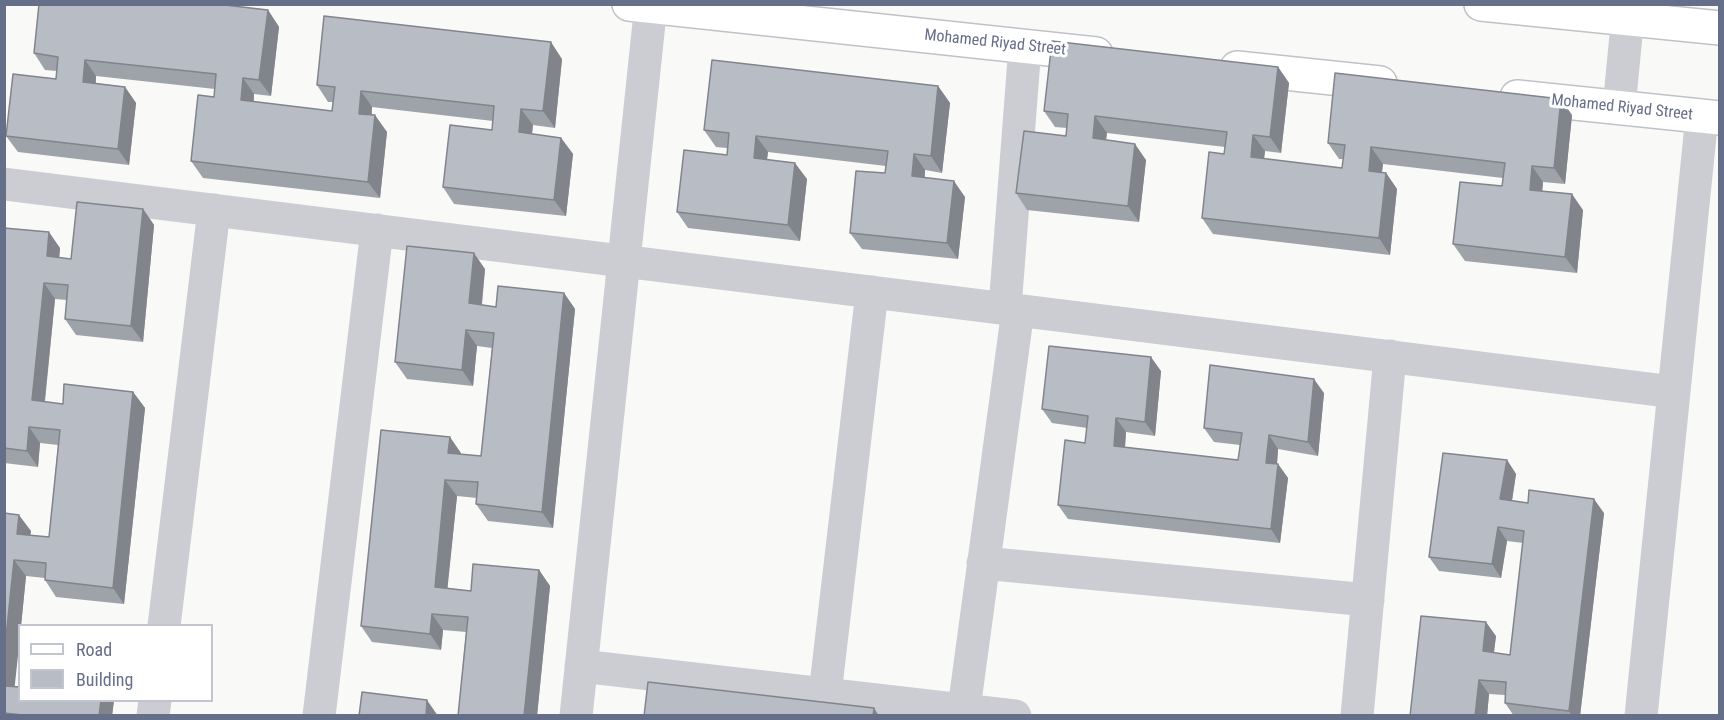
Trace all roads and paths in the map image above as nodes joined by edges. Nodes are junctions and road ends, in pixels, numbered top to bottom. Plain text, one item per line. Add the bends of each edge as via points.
1 (1481, 4) edge
2 (643, 5) edge
3 (1628, 12) edge
4 (1719, 28) edge
5 (1025, 46) junction
6 (1120, 56) edge
7 (1203, 65) edge
8 (1405, 86) edge
9 (1488, 94) edge
10 (1619, 108) junction
11 (1711, 117) edge
12 (4, 184) edge
13 (214, 210) junction
14 (377, 230) junction
15 (624, 260) junction
16 (872, 292) junction
17 (1012, 309) junction
18 (1390, 356) junction
19 (1674, 392) junction
20 (983, 563) junction
21 (1368, 600) junction
22 (164, 624) edge
23 (581, 666) junction
24 (825, 694) junction
25 (963, 712) edge
26 (318, 716) edge
27 (576, 716) edge
28 (1015, 716) edge
29 (1357, 716) edge
30 (1641, 716) edge

1 - 3 street
2 - 5 street, Mohamed Riyad Street
2 - 15 street
3 - 4 street
3 - 10 street
5 - 6 street, Mohamed Riyad Street
5 - 17 street
7 - 8 street
9 - 10 street, Mohamed Riyad Street
10 - 11 street, Mohamed Riyad Street
11 - 19 street
12 - 13 street
13 - 14 street
13 - 22 street
14 - 15 street
14 - 26 street
15 - 16 street
15 - 23 street
16 - 17 street
16 - 24 street
17 - 18 street
17 - 20 street
18 - 19 street
18 - 21 street
19 - 30 street
20 - 21 street
20 - 25 street
21 - 29 street
23 - 24 street
23 - 27 street
24 - 25 street
25 - 28 street

